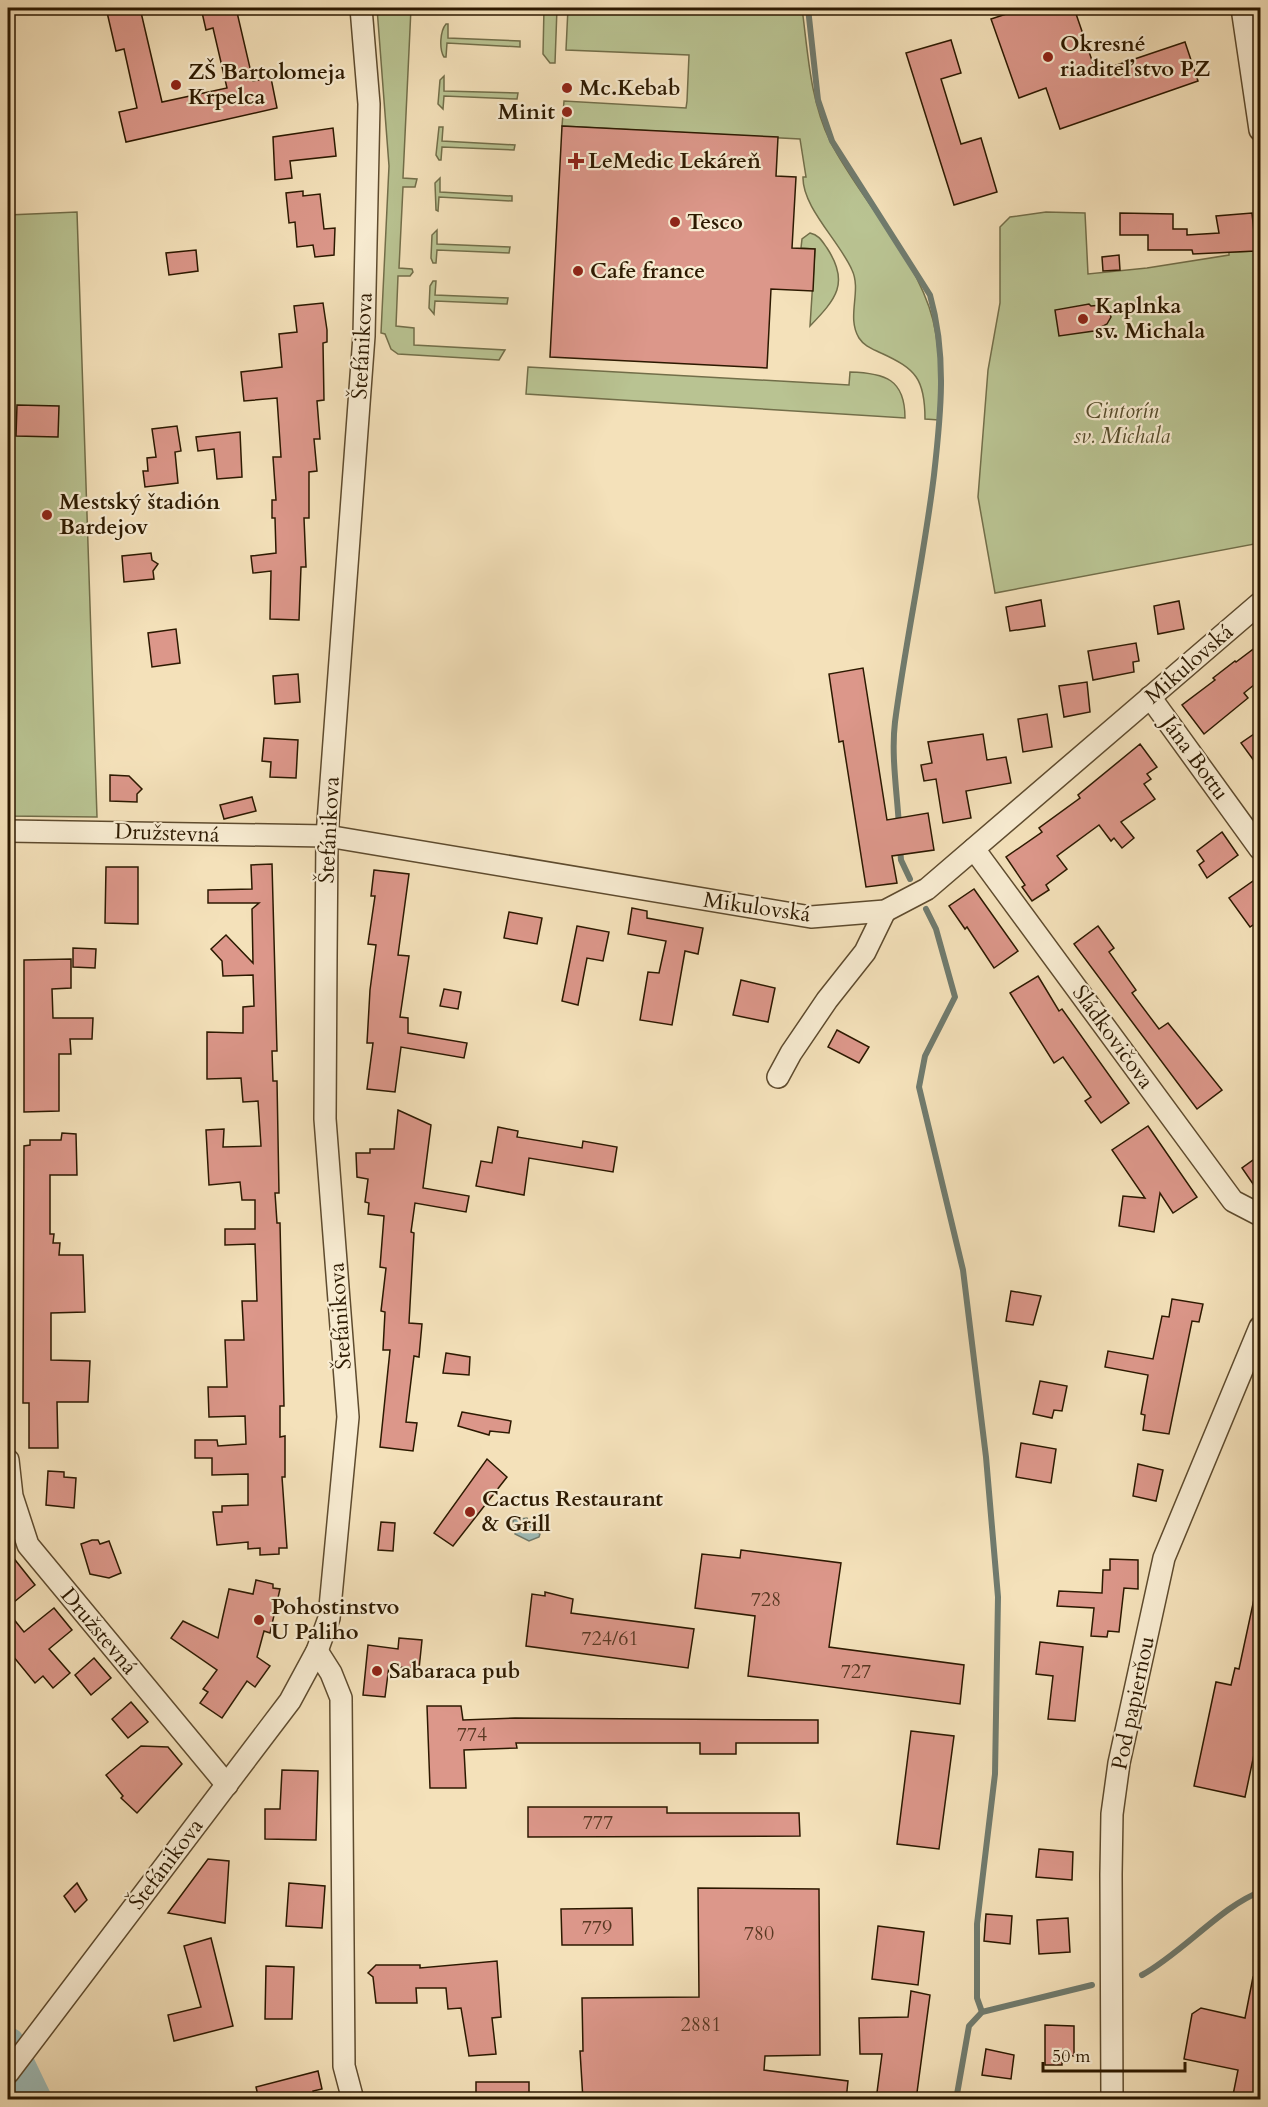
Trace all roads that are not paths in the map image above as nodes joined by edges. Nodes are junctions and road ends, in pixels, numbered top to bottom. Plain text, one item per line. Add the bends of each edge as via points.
1 (361, 8) edge
2 (1242, 8) edge
3 (1260, 130) edge
4 (1260, 603) edge
5 (1150, 697) junction
6 (8, 831) edge
7 (327, 836) junction
8 (974, 849) junction
9 (1260, 849) edge
10 (885, 911) junction
11 (778, 1077) dead end
12 (1260, 1215) edge
13 (1260, 1327) edge
14 (8, 1460) edge
15 (317, 1651) junction
16 (226, 1785) junction
17 (8, 2073) edge
18 (353, 2100) edge
19 (1112, 2100) edge

1 - 7 street, Štefánikova via 369,104 364,336
2 - 3 street
4 - 5 street, Mikulovská
5 - 8 street, Mikulovská
5 - 9 street, Jána Bottu
6 - 7 street, Družstevná
7 - 10 street, Mikulovská via 811,917
7 - 15 street, Štefánikova via 324,1119 348,1418 329,1618
8 - 10 street, Mikulovská via 927,889
8 - 12 street, Sládkovičova via 1233,1201
10 - 11 street via 866,952 827,1000
13 - 19 street, Pod papierňou via 1164,1558 1119,1763 1112,1814
14 - 16 street, Družstevná via 12,1496 28,1545
15 - 16 street, Štefánikova via 290,1701
15 - 18 street via 341,1698 344,2066
16 - 17 street, Štefánikova

